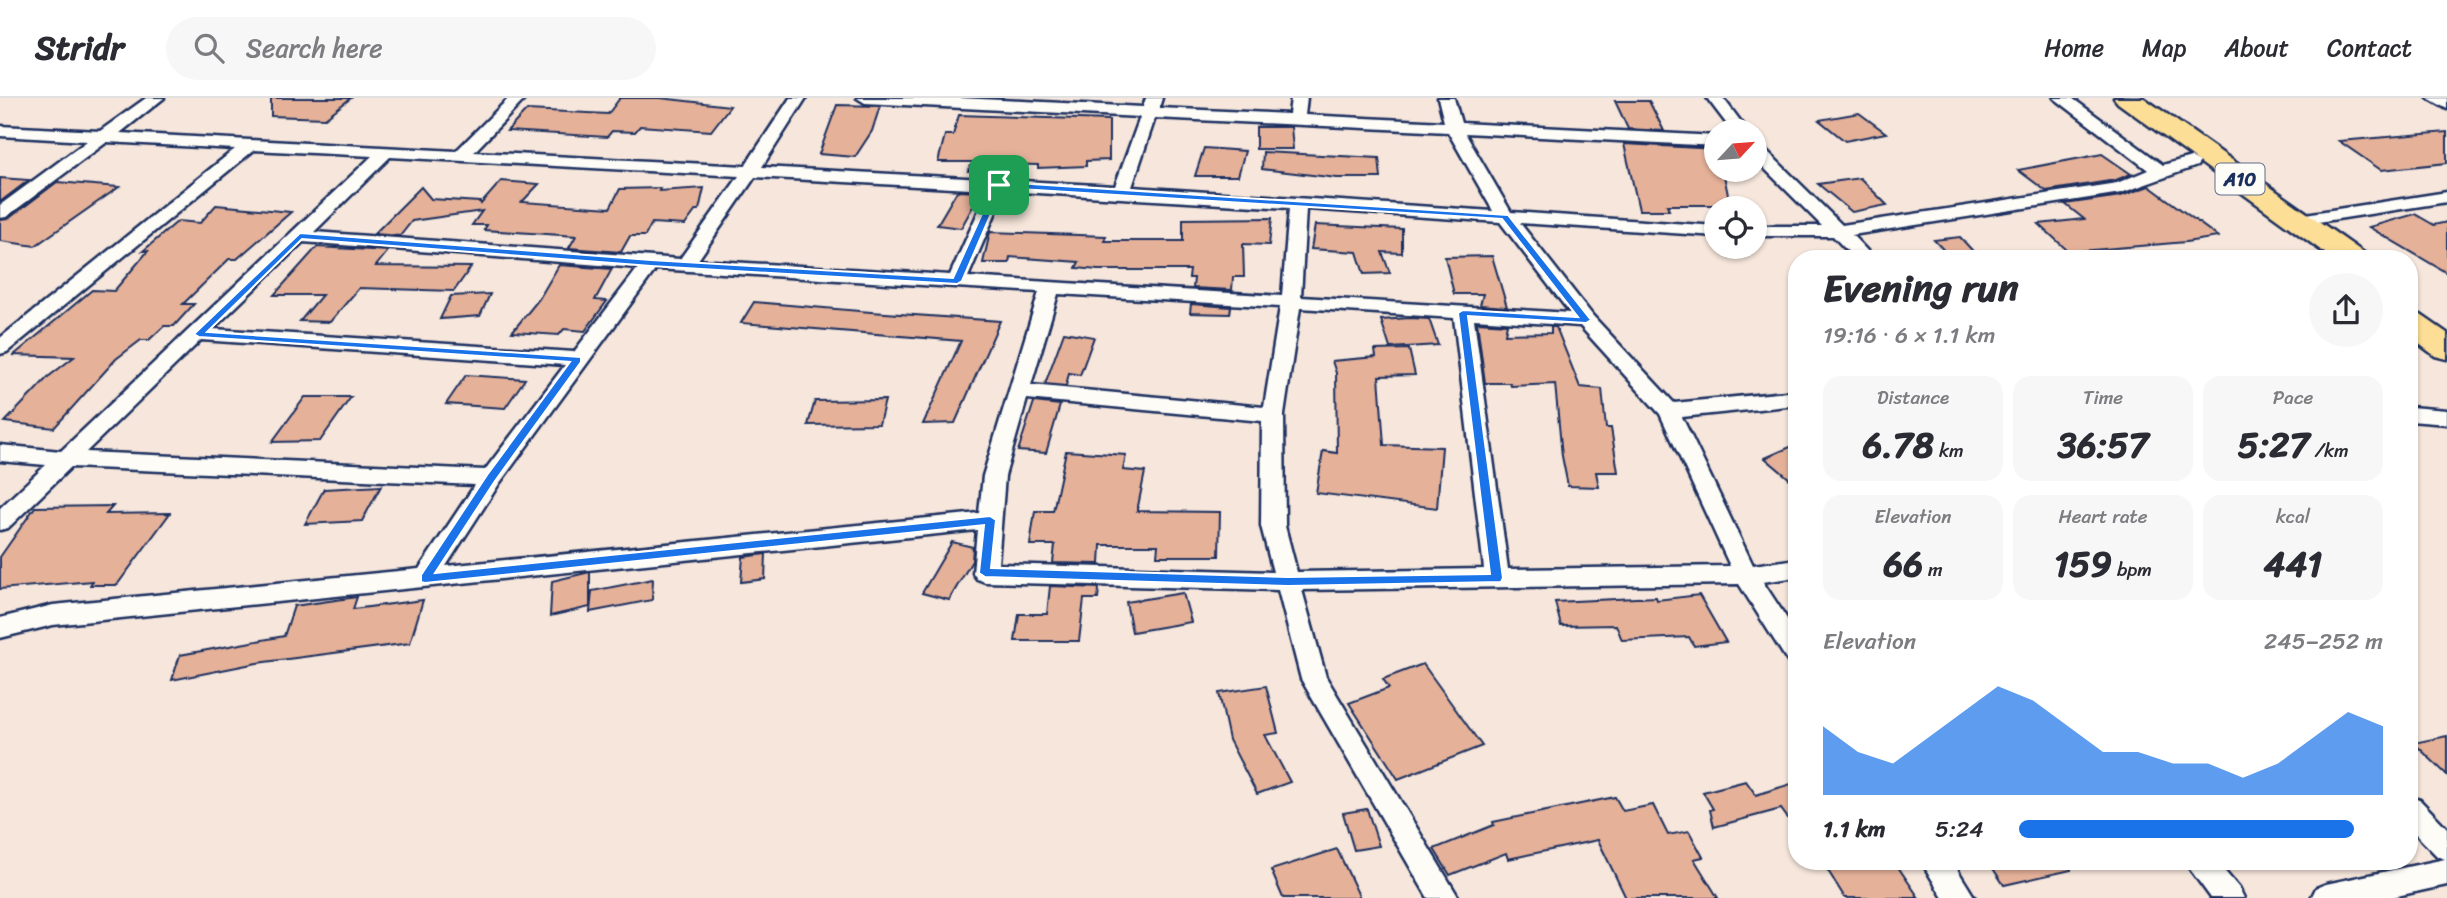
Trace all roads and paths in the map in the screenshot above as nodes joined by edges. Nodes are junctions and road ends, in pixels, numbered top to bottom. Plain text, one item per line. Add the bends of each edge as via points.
1 (156, 98) edge
2 (519, 98) edge
3 (798, 98) edge
4 (865, 98) edge
5 (1299, 98) edge
6 (1446, 98) edge
7 (1715, 98) edge
8 (2062, 98) edge
9 (2103, 98) edge
10 (2127, 98) edge
11 (2436, 98) edge
12 (1152, 104) edge
13 (2447, 104) edge
14 (1731, 119) edge
15 (1296, 120) junction
16 (1454, 129) junction
17 (0, 131) edge
18 (104, 136) junction
19 (1704, 140) edge
20 (250, 145) junction
21 (386, 152) junction
22 (460, 156) junction
23 (1768, 162) edge
24 (2191, 162) junction
25 (751, 171) junction
26 (2160, 171) junction
27 (999, 185) junction
28 (1122, 192) junction
29 (2447, 197) edge
30 (1298, 203) junction
31 (0, 213) edge
32 (1505, 217) junction
33 (2299, 220) junction
34 (1704, 230) edge
35 (1767, 231) edge
36 (1839, 231) junction
37 (300, 236) junction
38 (1857, 250) edge
39 (2312, 250) edge
40 (2341, 250) edge
41 (651, 263) junction
42 (685, 265) junction
43 (957, 281) junction
44 (1051, 287) junction
45 (1292, 302) junction
46 (2418, 305) edge
47 (1463, 313) junction
48 (1586, 320) junction
49 (2447, 326) edge
50 (2418, 328) edge
51 (199, 334) junction
52 (0, 348) edge
53 (2447, 349) edge
54 (578, 359) junction
55 (1020, 391) junction
56 (1788, 399) edge
57 (1669, 411) junction
58 (1273, 415) junction
59 (2418, 415) edge
60 (2447, 417) edge
61 (0, 453) edge
62 (67, 459) junction
63 (491, 478) junction
64 (990, 520) junction
65 (0, 522) edge
66 (1788, 569) edge
67 (1746, 575) junction
68 (1497, 578) junction
69 (425, 579) junction
70 (1288, 581) junction
71 (0, 628) edge
72 (1788, 641) edge
73 (2418, 817) edge
74 (2447, 847) edge
75 (1941, 870) edge
76 (2206, 870) edge
77 (2447, 872) edge
78 (1444, 898) edge
79 (1960, 898) edge
80 (2229, 898) edge
81 (2326, 898) edge

1 - 18 street
2 - 22 street
3 - 25 street
4 - 12 street
5 - 15 street
6 - 16 street
7 - 14 street
8 - 26 street
9 - 24 highway, A10
10 - 33 highway, A10
11 - 13 street
12 - 15 street
12 - 28 street
15 - 16 street
16 - 19 street
16 - 32 street
17 - 18 street
18 - 20 street
18 - 31 street
20 - 21 street
20 - 52 street
21 - 22 street
21 - 37 street
22 - 25 street
23 - 36 street
24 - 26 street
24 - 39 highway, A10
25 - 27 street
25 - 42 street
26 - 36 street via 2121,188
27 - 28 street
27 - 43 street
28 - 30 street
29 - 33 street
30 - 32 street
30 - 45 street
32 - 34 street
32 - 48 street
33 - 40 highway, A10
35 - 36 street
36 - 38 street
37 - 41 street
37 - 51 street
41 - 42 street
41 - 54 street
42 - 43 street
43 - 44 street
44 - 45 street
44 - 55 street
45 - 47 street
45 - 58 street
46 - 49 highway
47 - 48 street
47 - 68 street
48 - 57 street
50 - 53 highway
51 - 54 street
51 - 62 street
54 - 63 street
55 - 58 street
55 - 64 street via 995,476
56 - 57 street
57 - 67 street
58 - 70 street via 1273,526
59 - 60 street
61 - 62 street
62 - 63 street
62 - 65 street
63 - 69 street
64 - 69 street
64 - 70 street via 985,573
66 - 67 street
67 - 68 street
67 - 72 street
68 - 70 street
69 - 71 street via 53,615
70 - 78 street via 1314,679
73 - 74 street
75 - 79 street
76 - 80 street
77 - 81 street

